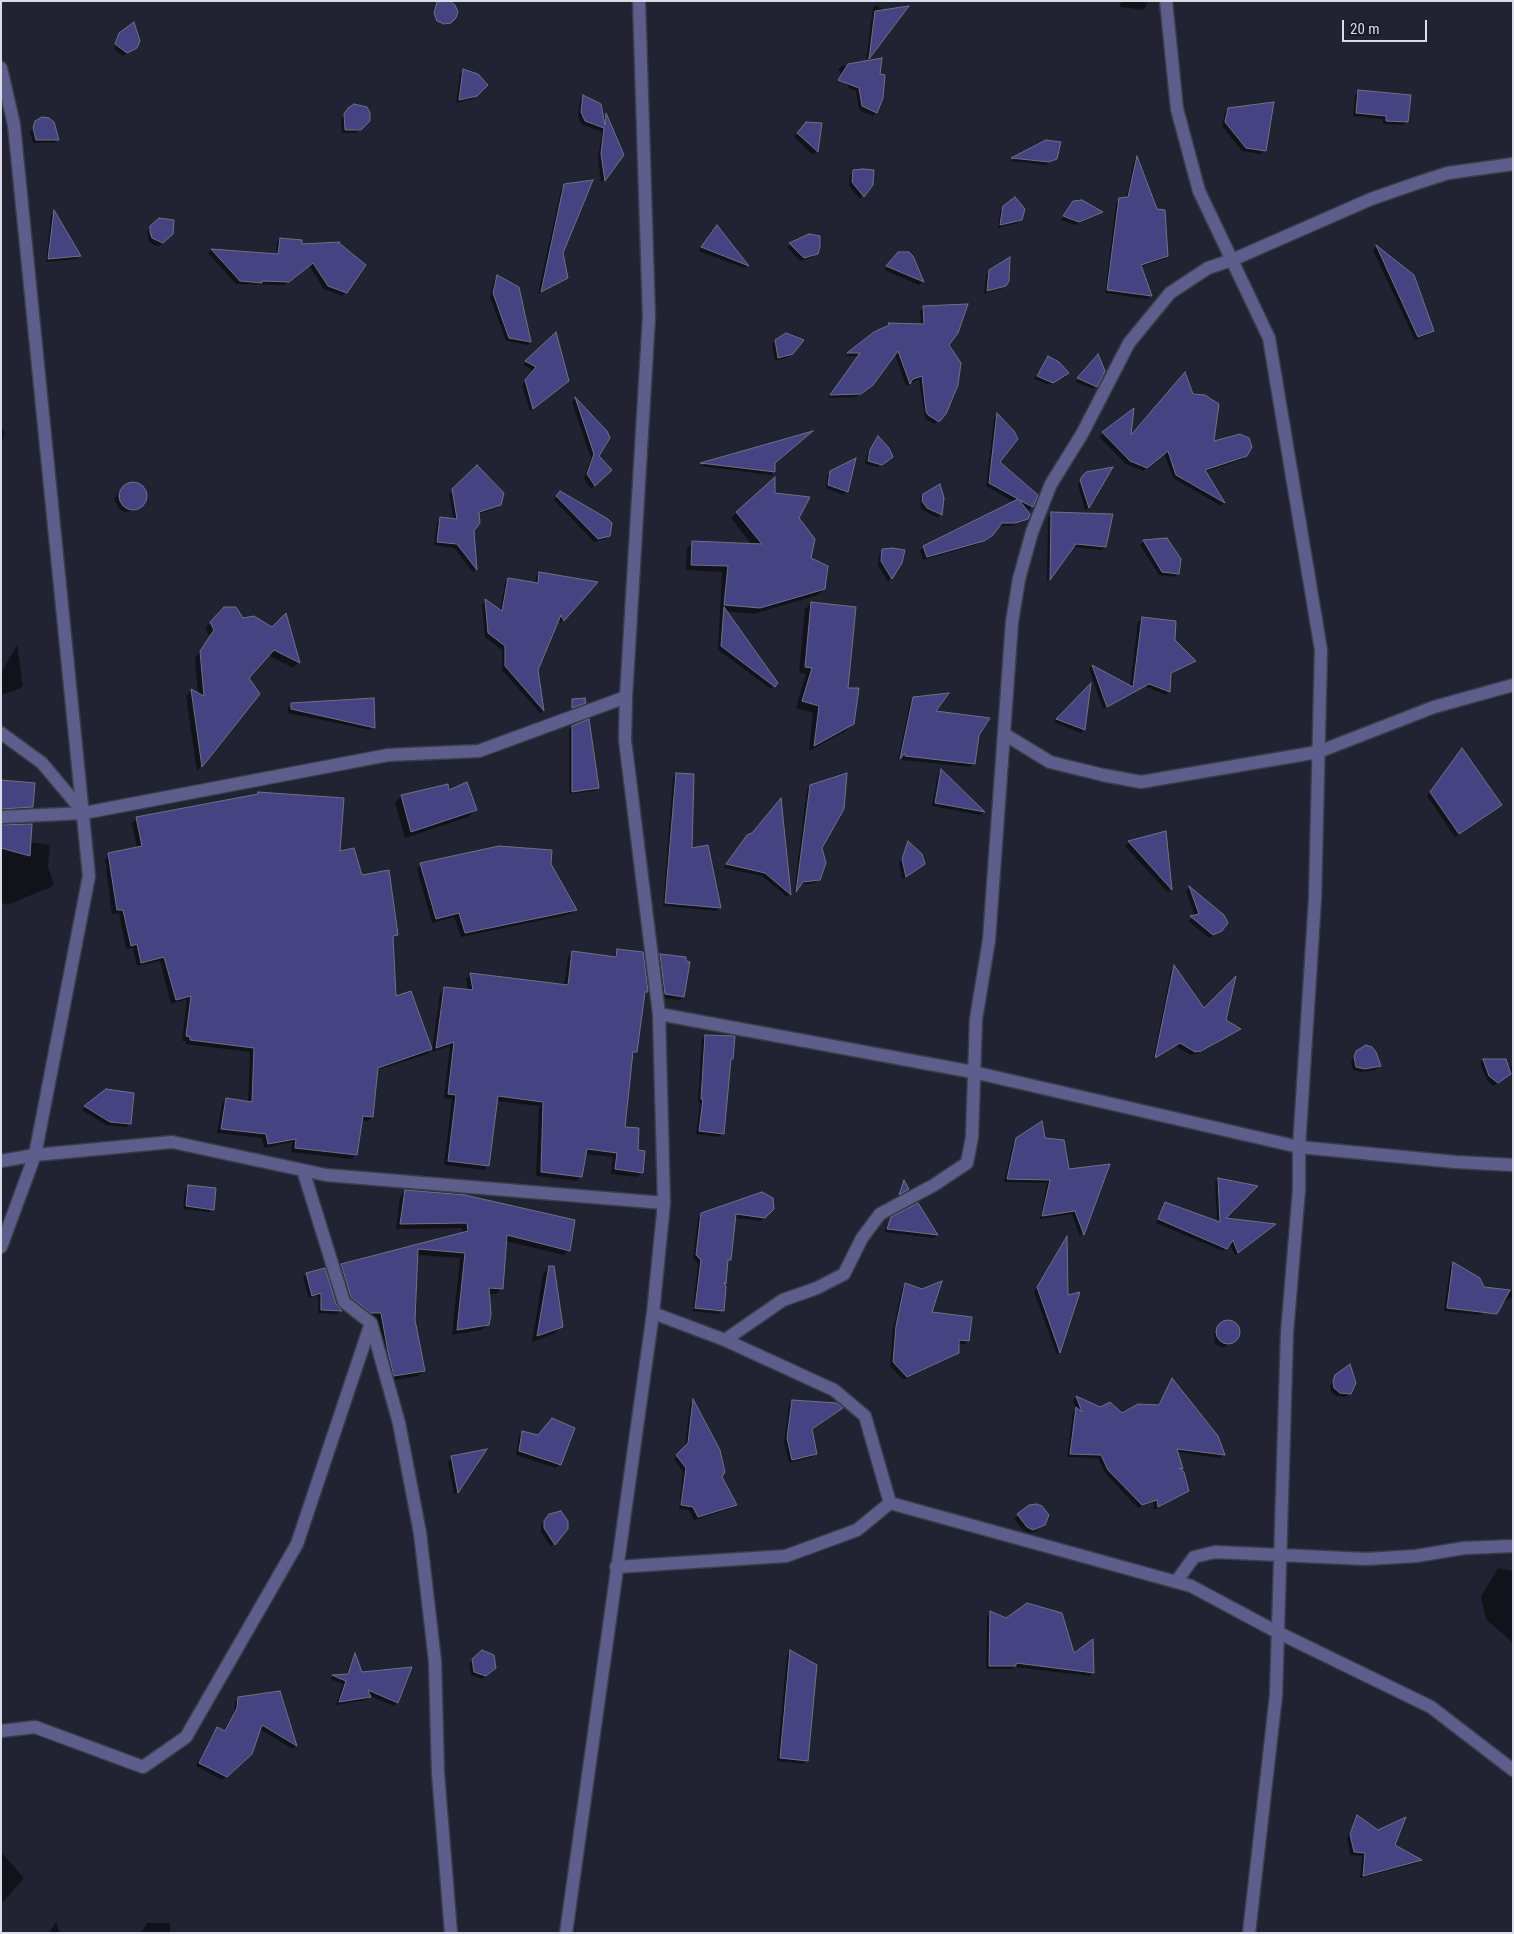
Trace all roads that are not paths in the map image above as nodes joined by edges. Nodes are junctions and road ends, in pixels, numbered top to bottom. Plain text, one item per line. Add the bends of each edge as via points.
1 (640, 1) edge
2 (1166, 1) edge
3 (1, 68) edge
4 (1513, 164) edge
5 (1232, 260) junction
6 (1513, 685) edge
7 (626, 697) junction
8 (1, 733) edge
9 (1004, 734) junction
10 (1318, 752) junction
11 (84, 813) junction
12 (1, 817) edge
13 (659, 1014) junction
14 (972, 1072) junction
15 (1299, 1147) junction
16 (35, 1155) junction
17 (1, 1161) edge
18 (1513, 1165) edge
19 (303, 1170) junction
20 (664, 1203) junction
21 (1, 1247) edge
22 (653, 1313) junction
23 (371, 1323) junction
24 (725, 1340) junction
25 (890, 1503) junction
26 (1513, 1546) edge
27 (1279, 1557) junction
28 (616, 1567) junction
29 (1176, 1582) junction
30 (1277, 1632) junction
31 (1, 1731) edge
32 (1513, 1770) edge
33 (451, 1933) edge
34 (566, 1933) edge
35 (1249, 1933) edge

1 - 7 street via 649,317
2 - 5 street via 1177,109 1199,191
3 - 11 street via 14,125
4 - 5 street via 1448,173 1417,183 1371,199
5 - 9 street via 1208,268 1170,293 1129,343 1082,434 1051,484 1032,532 1019,579 1012,622
5 - 10 street via 1269,338 1321,650
6 - 10 street via 1434,707
7 - 11 street via 479,751 388,755
7 - 13 street via 625,740
8 - 11 street via 42,762
9 - 10 street via 1050,762 1141,782
9 - 14 street via 989,940 976,1020
10 - 15 street via 1315,899
11 - 12 street
11 - 16 street via 90,876
13 - 14 street
13 - 20 street
14 - 15 street
14 - 24 street via 972,1137 967,1163 880,1214 862,1238 844,1274 783,1300
15 - 18 street
15 - 27 street via 1299,1190 1287,1333
16 - 17 street
16 - 19 street via 172,1142
16 - 21 street
19 - 20 street via 326,1175
19 - 23 street via 344,1302
20 - 22 street
22 - 24 street
22 - 28 street
23 - 31 street via 297,1544 186,1737 143,1767 35,1728
23 - 33 street via 399,1423 420,1533 435,1661 438,1773
24 - 25 street via 834,1390 866,1416
25 - 28 street via 857,1530 786,1556
25 - 29 street
26 - 27 street via 1366,1559
27 - 29 street via 1215,1552 1194,1557
27 - 30 street
28 - 34 street
29 - 30 street via 1192,1586
30 - 32 street via 1431,1707
30 - 35 street via 1276,1695

